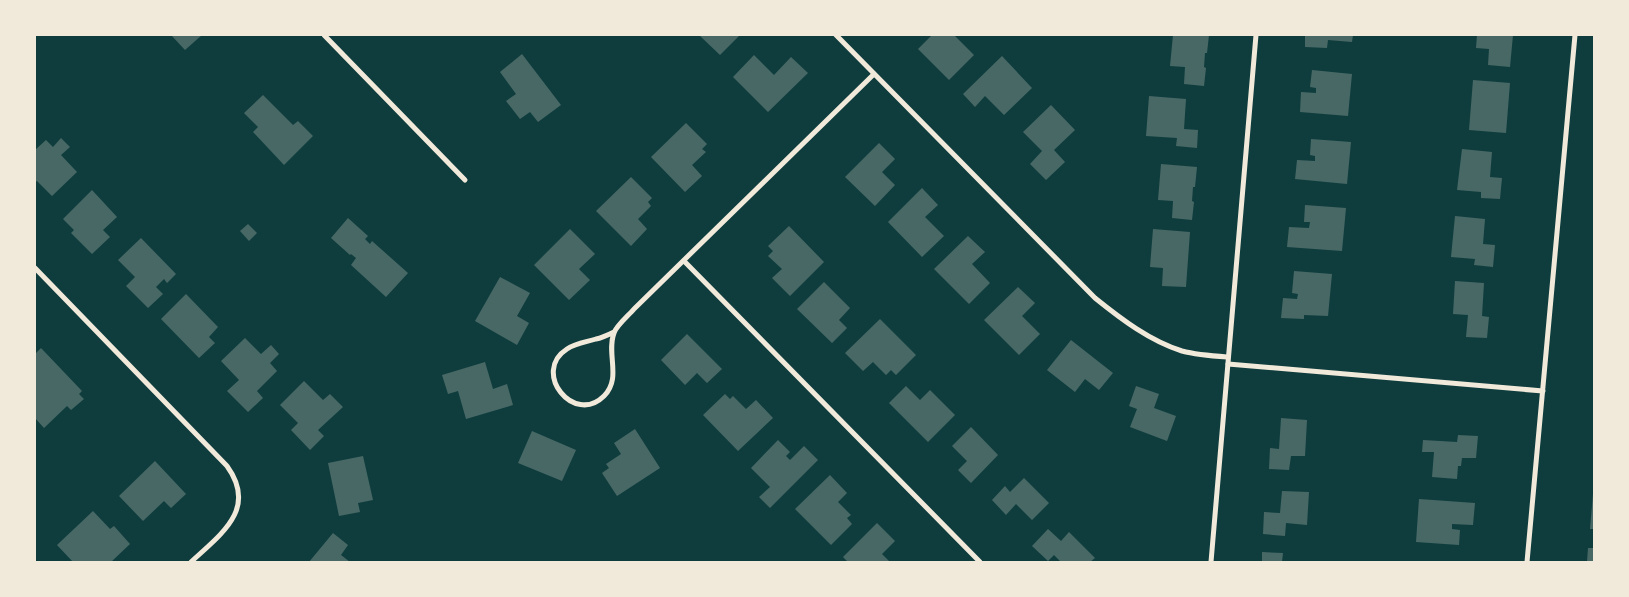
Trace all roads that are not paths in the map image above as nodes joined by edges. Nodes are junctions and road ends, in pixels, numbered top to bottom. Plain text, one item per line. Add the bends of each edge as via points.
1 (324, 35) edge
2 (836, 35) edge
3 (1256, 35) edge
4 (1575, 35) edge
5 (874, 74) junction
6 (465, 180) dead end
7 (684, 261) junction
8 (35, 268) edge
9 (40, 274) junction
10 (35, 279) edge
11 (614, 332) junction
12 (1228, 357) junction
13 (1228, 364) junction
14 (1543, 391) junction
15 (191, 562) edge
16 (980, 562) edge
17 (1211, 562) edge
18 (1527, 562) edge

1 - 6 street
2 - 5 street
3 - 12 street
4 - 14 street
5 - 7 street
5 - 12 street via 1065,269 1113,313 1134,328 1180,350
7 - 11 street
7 - 16 street
8 - 9 street
9 - 10 street
9 - 15 street via 234,476 239,490 236,514
11 - 11 street via 613,381 609,391 587,404 578,404 562,396 553,372 558,357 566,349
12 - 13 street
13 - 14 street
13 - 17 street
14 - 18 street

